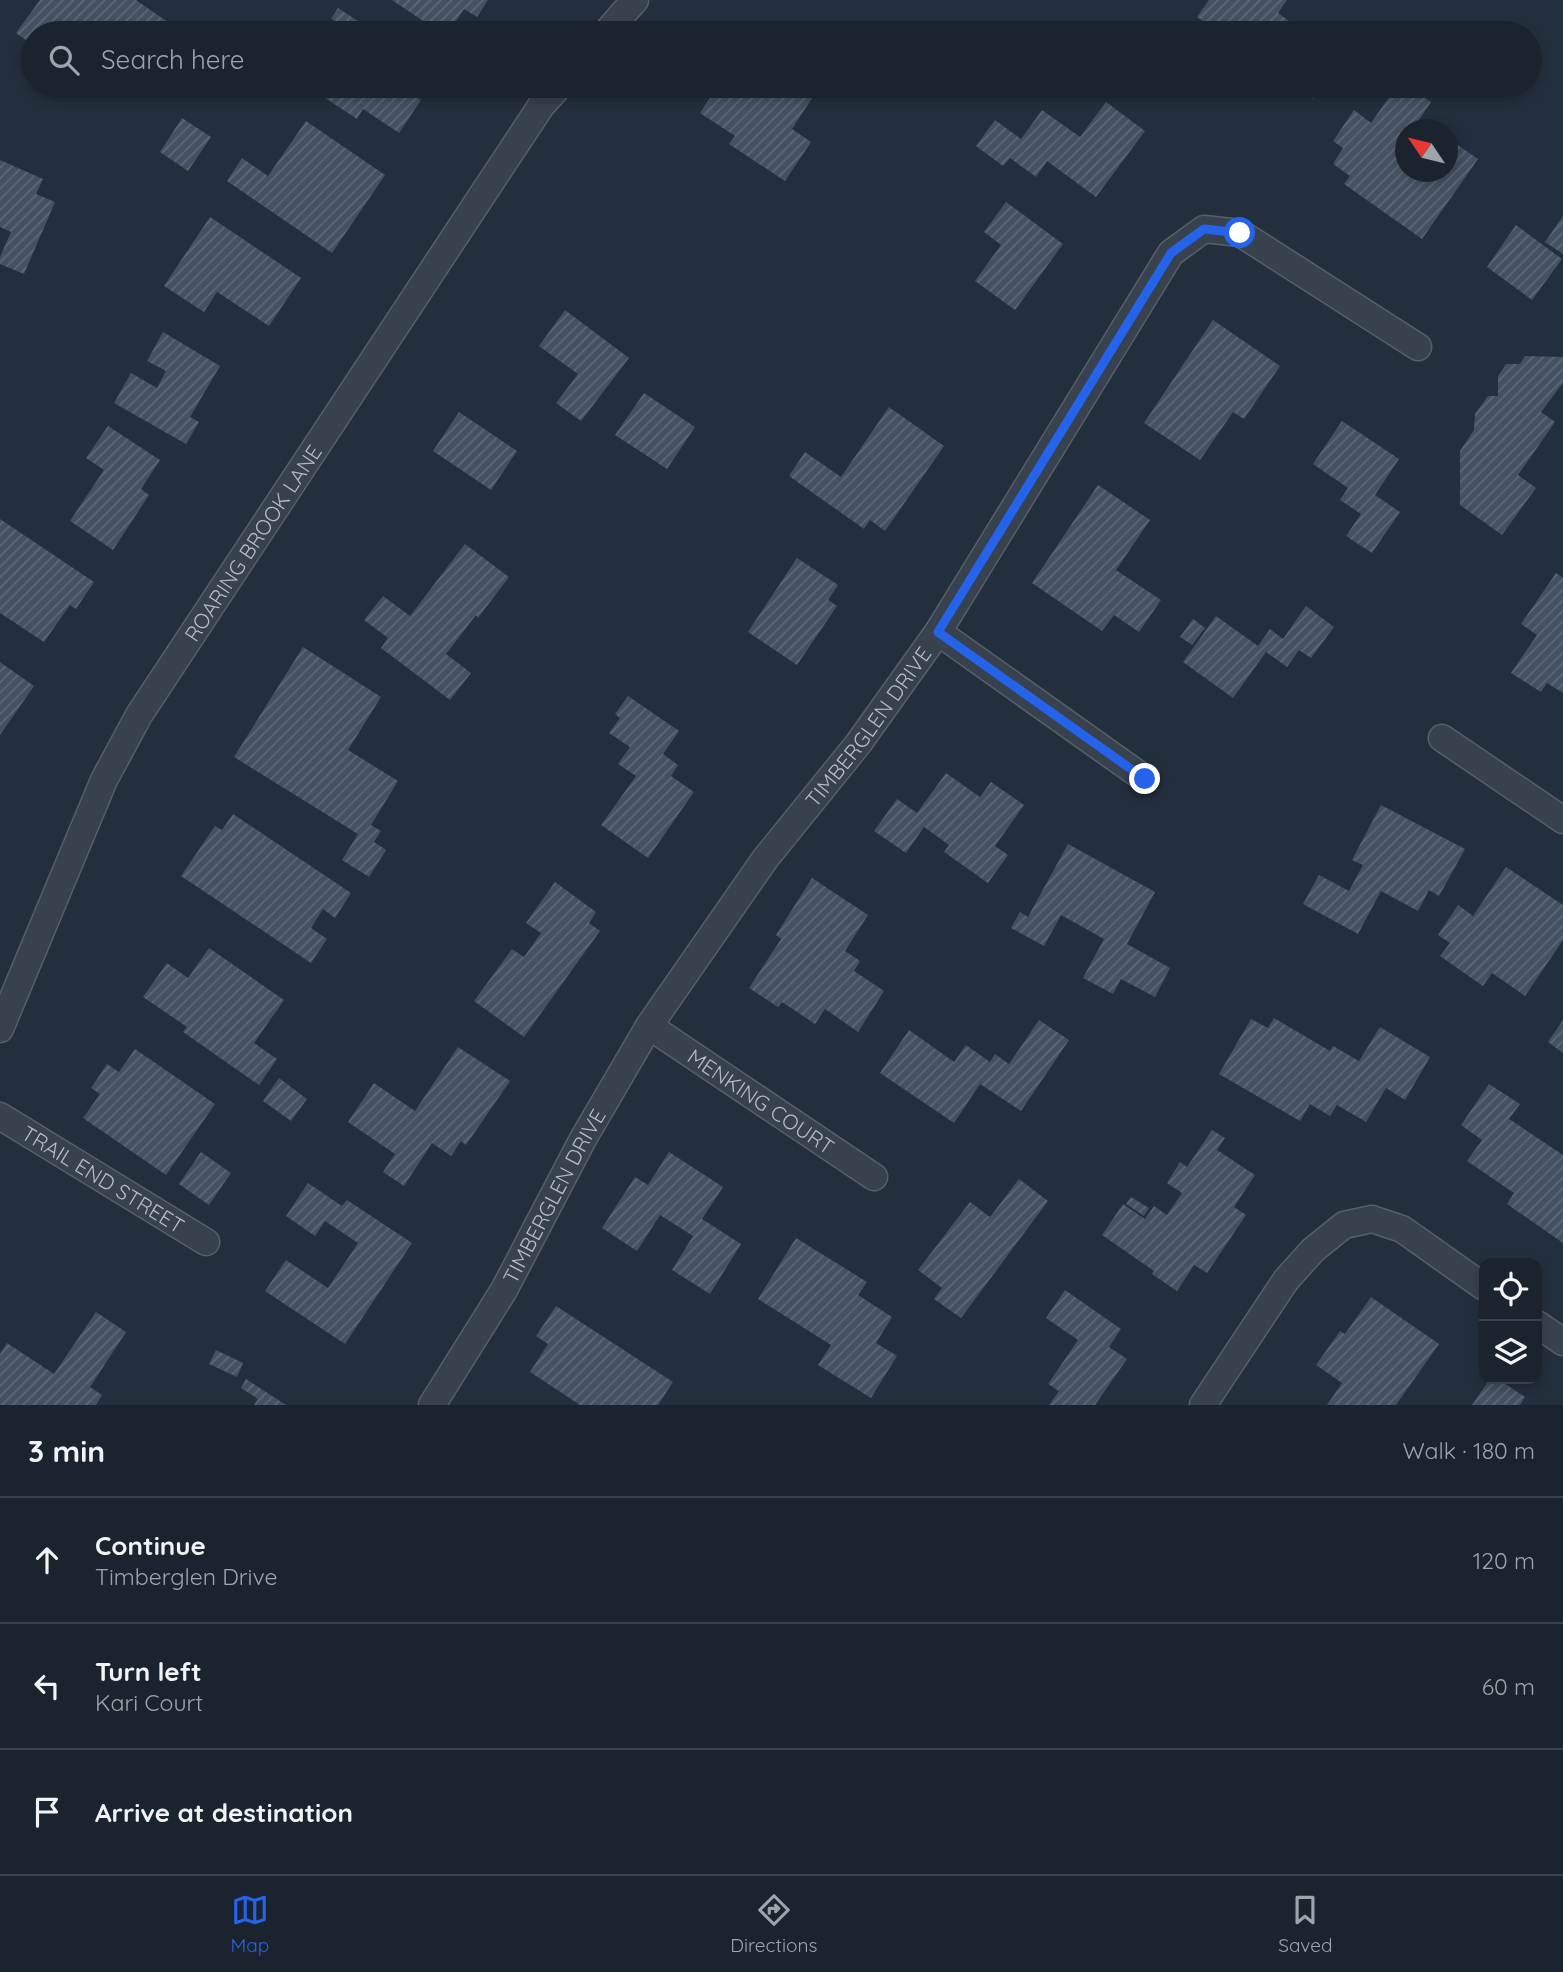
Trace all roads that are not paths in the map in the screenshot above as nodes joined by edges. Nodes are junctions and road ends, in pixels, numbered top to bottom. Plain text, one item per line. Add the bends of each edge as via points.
1 (635, 0) edge
2 (617, 21) edge
3 (548, 98) edge
4 (1418, 347) dead end
5 (938, 632) junction
6 (1442, 738) dead end
7 (1145, 779) dead end
8 (1563, 820) edge
9 (649, 1026) junction
10 (0, 1029) edge
11 (0, 1116) edge
12 (874, 1177) dead end
13 (206, 1242) dead end
14 (1479, 1283) edge
15 (1542, 1327) edge
16 (1563, 1342) edge
17 (432, 1405) edge
18 (1203, 1405) edge

1 - 2 street
3 - 10 street, ROARING BROOK LANE via 139,715 104,780
4 - 5 street, TIMBERGLEN DRIVE via 1240,233 1204,229 1171,253
5 - 7 street
5 - 9 street, TIMBERGLEN DRIVE via 858,744 765,859
6 - 8 street
9 - 12 street, MENKING COURT
9 - 17 street, TIMBERGLEN DRIVE via 583,1139 505,1290
11 - 13 street, TRAIL END STREET
14 - 18 street via 1402,1229 1372,1219 1343,1225 1286,1280
15 - 16 street

